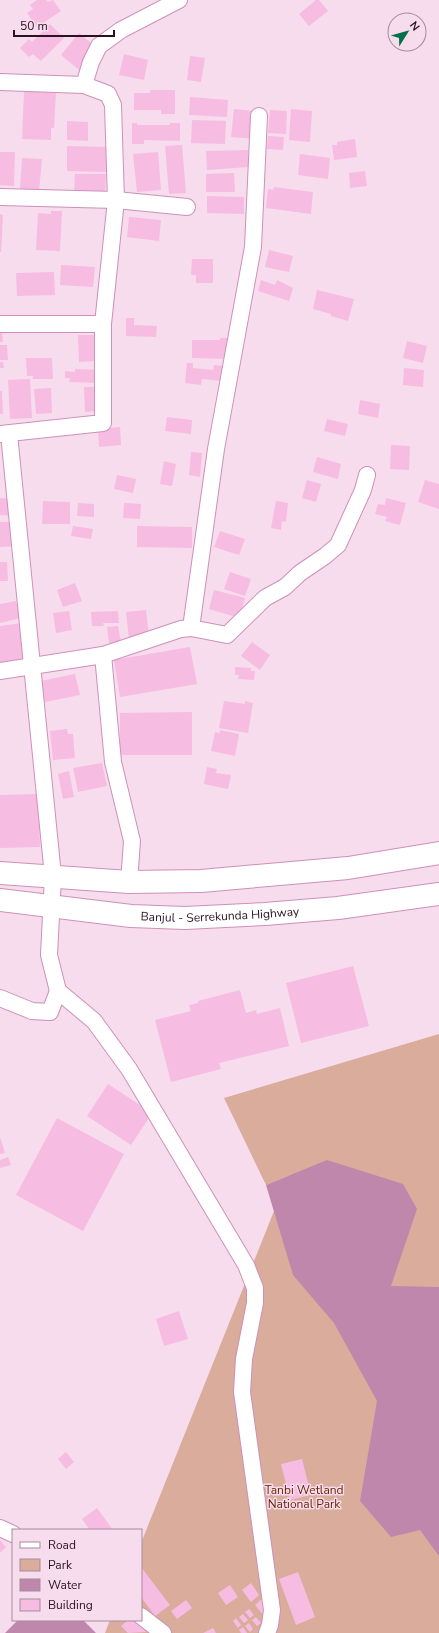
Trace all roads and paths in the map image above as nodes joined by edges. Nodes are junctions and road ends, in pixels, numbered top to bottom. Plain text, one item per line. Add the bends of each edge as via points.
1 (179, 0) edge
2 (0, 82) edge
3 (84, 85) junction
4 (259, 116) dead end
5 (0, 197) edge
6 (116, 200) junction
7 (187, 207) dead end
8 (0, 324) edge
9 (103, 324) junction
10 (4, 434) edge
11 (367, 475) dead end
12 (192, 628) junction
13 (103, 655) junction
14 (32, 667) junction
15 (0, 672) edge
16 (439, 853) edge
17 (0, 873) edge
18 (53, 876) junction
19 (129, 882) junction
20 (439, 894) edge
21 (0, 900) edge
22 (51, 906) junction
23 (58, 991) junction
24 (0, 998) edge
25 (0, 1528) edge
26 (12, 1534) edge
27 (142, 1617) edge
28 (163, 1633) edge
29 (267, 1633) edge

1 - 3 street via 121,30 99,46
2 - 3 street
3 - 6 street via 108,94 114,105
4 - 12 street via 253,247 216,450
5 - 6 street
6 - 7 street
6 - 9 street
8 - 9 street
9 - 10 street via 103,423
10 - 14 street
11 - 12 street via 338,545 326,556 266,598 227,635
12 - 13 street via 181,629
13 - 14 street
13 - 19 street via 113,762 132,842
14 - 15 street
14 - 18 street
16 - 19 highway via 348,868 201,881
17 - 18 highway
18 - 19 highway
18 - 22 street
20 - 22 highway, Banjul - Serrekunda Highway via 338,908 184,918 131,916
21 - 22 highway, Banjul - Serrekunda Highway
22 - 23 street via 49,955
23 - 24 street via 50,1012 32,1011
23 - 29 street via 94,1021 129,1069 246,1265 255,1288 255,1303 244,1359 242,1392 272,1610
25 - 26 street
27 - 28 street

